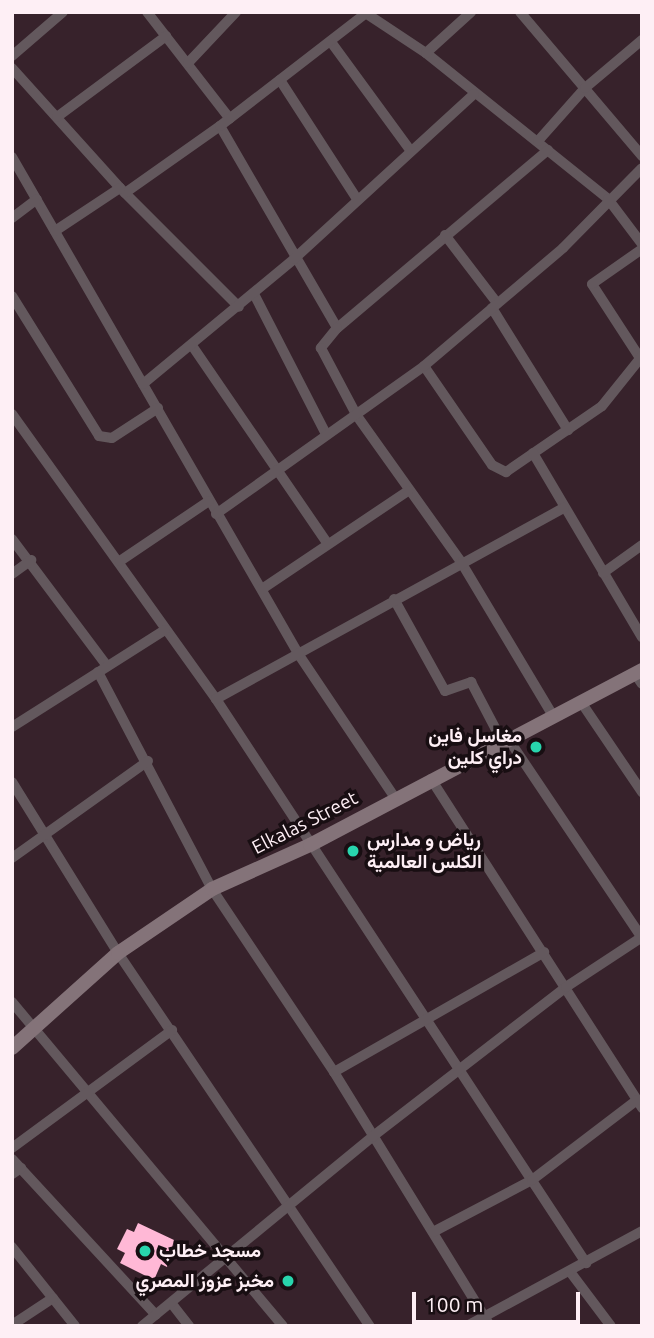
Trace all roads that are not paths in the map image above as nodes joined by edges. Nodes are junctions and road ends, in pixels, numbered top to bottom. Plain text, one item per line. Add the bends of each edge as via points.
1 (63, 12) edge
2 (147, 12) edge
3 (236, 12) edge
4 (471, 12) edge
5 (520, 12) edge
6 (365, 13) edge
7 (166, 37) junction
8 (642, 40) edge
9 (331, 42) junction
10 (426, 53) junction
11 (12, 56) edge
12 (188, 63) junction
13 (12, 68) edge
14 (280, 80) junction
15 (585, 88) junction
16 (474, 94) junction
17 (57, 117) junction
18 (230, 119) junction
19 (220, 126) junction
20 (538, 141) junction
21 (548, 149) junction
22 (410, 150) junction
23 (12, 156) edge
24 (642, 156) edge
25 (642, 168) edge
26 (122, 190) junction
27 (37, 199) junction
28 (357, 199) junction
29 (608, 199) junction
30 (12, 218) edge
31 (55, 231) junction
32 (445, 235) junction
33 (642, 247) edge
34 (294, 259) junction
35 (254, 294) junction
36 (12, 296) edge
37 (495, 306) junction
38 (239, 307) junction
39 (337, 328) junction
40 (193, 347) junction
41 (641, 357) edge
42 (424, 366) junction
43 (143, 384) junction
44 (158, 408) junction
45 (12, 414) edge
46 (357, 416) junction
47 (568, 430) junction
48 (326, 435) junction
49 (533, 453) junction
50 (277, 474) junction
51 (408, 491) junction
52 (209, 501) junction
53 (564, 508) junction
54 (216, 514) junction
55 (12, 538) edge
56 (327, 542) junction
57 (642, 545) edge
58 (31, 560) junction
59 (120, 561) junction
60 (461, 562) junction
61 (12, 573) edge
62 (603, 573) junction
63 (262, 589) junction
64 (394, 598) junction
65 (165, 630) junction
66 (642, 637) edge
67 (299, 655) junction
68 (102, 669) junction
69 (640, 676) edge
70 (216, 699) junction
71 (582, 702) junction
72 (554, 716) junction
73 (12, 727) edge
74 (506, 742) junction
75 (148, 761) junction
76 (431, 779) junction
77 (12, 782) edge
78 (642, 792) edge
79 (395, 798) junction
80 (45, 835) junction
81 (310, 845) junction
82 (12, 858) edge
83 (212, 890) junction
84 (642, 938) edge
85 (544, 952) junction
86 (117, 953) junction
87 (566, 987) junction
88 (12, 1002) edge
89 (427, 1018) junction
90 (34, 1027) junction
91 (173, 1030) junction
92 (12, 1048) edge
93 (459, 1071) junction
94 (334, 1072) junction
95 (88, 1095) junction
96 (639, 1104) edge
97 (372, 1137) junction
98 (12, 1148) edge
99 (12, 1159) edge
100 (17, 1171) edge
101 (532, 1180) junction
102 (288, 1205) junction
103 (642, 1231) edge
104 (433, 1232) junction
105 (12, 1247) edge
106 (227, 1256) junction
107 (586, 1263) junction
108 (571, 1273) junction
109 (53, 1298) junction
110 (172, 1304) junction
111 (156, 1315) junction
112 (487, 1321) edge
113 (12, 1325) edge
114 (75, 1326) edge
115 (142, 1326) edge
116 (189, 1326) edge
117 (283, 1326) edge
118 (370, 1326) edge
119 (467, 1326) edge
120 (611, 1326) edge

1 - 11 street
2 - 7 street
3 - 12 street
4 - 10 street
5 - 15 street
6 - 9 street
6 - 10 street
7 - 12 street
7 - 17 street
8 - 15 street
9 - 14 street
9 - 22 street
10 - 16 street
12 - 18 street
13 - 17 street
14 - 18 street
14 - 28 street
15 - 20 street
15 - 24 street
16 - 20 street
16 - 22 street
17 - 26 street
18 - 19 street
19 - 26 street
19 - 34 street
20 - 21 street
21 - 29 street
21 - 32 street
22 - 28 street
23 - 27 street
25 - 29 street
26 - 31 street
26 - 38 street
27 - 30 street
27 - 31 street
28 - 34 street
29 - 33 street
29 - 37 street via 563,248
31 - 43 street
32 - 37 street
32 - 39 street
33 - 41 street via 592,284
34 - 35 street
34 - 39 street
35 - 38 street
35 - 48 street
36 - 44 street via 99,436 112,438
37 - 42 street
37 - 47 street
38 - 40 street
39 - 46 street via 321,348
40 - 43 street
40 - 50 street
41 - 47 street via 602,406
42 - 46 street
42 - 49 street via 497,470 506,471
43 - 44 street
44 - 52 street
45 - 59 street
46 - 48 street
46 - 51 street
47 - 49 street
48 - 50 street
49 - 53 street
50 - 54 street
50 - 56 street
51 - 56 street
51 - 60 street
52 - 54 street
52 - 59 street
53 - 60 street
53 - 62 street
54 - 63 street
55 - 58 street
56 - 63 street
57 - 62 street
58 - 61 street
58 - 68 street
59 - 65 street
60 - 64 street
60 - 72 street
62 - 66 street
63 - 67 street
64 - 67 street
64 - 74 street via 445,691 471,682
65 - 68 street
65 - 70 street
67 - 70 street
67 - 79 street
68 - 73 street
68 - 75 street
69 - 71 street, Elkalas Street
70 - 81 street
71 - 72 street, Elkalas Street
71 - 78 street
72 - 74 street, Elkalas Street
74 - 76 street, Elkalas Street
74 - 84 street
75 - 80 street
75 - 83 street
76 - 79 street, Elkalas Street
76 - 85 street
77 - 80 street
79 - 81 street, Elkalas Street
80 - 82 street
80 - 86 street
81 - 83 street, Elkalas Street
81 - 89 street
83 - 86 street, Elkalas Street
83 - 94 street
84 - 87 street
85 - 87 street
85 - 89 street
86 - 90 street, Elkalas Street
86 - 91 street
87 - 93 street
87 - 96 street
88 - 90 street
89 - 93 street
89 - 94 street
90 - 92 street, Elkalas Street
90 - 95 street
91 - 95 street
91 - 102 street
93 - 97 street
93 - 101 street
94 - 97 street
95 - 98 street
95 - 106 street
96 - 101 street
97 - 102 street
97 - 104 street
99 - 100 street
100 - 111 street
101 - 104 street
101 - 107 street
102 - 106 street
102 - 118 street
103 - 107 street
104 - 112 street
105 - 109 street
106 - 110 street
106 - 117 street
107 - 108 street
108 - 112 street
108 - 120 street
109 - 113 street
109 - 114 street
110 - 111 street
110 - 116 street
111 - 115 street
112 - 119 street

